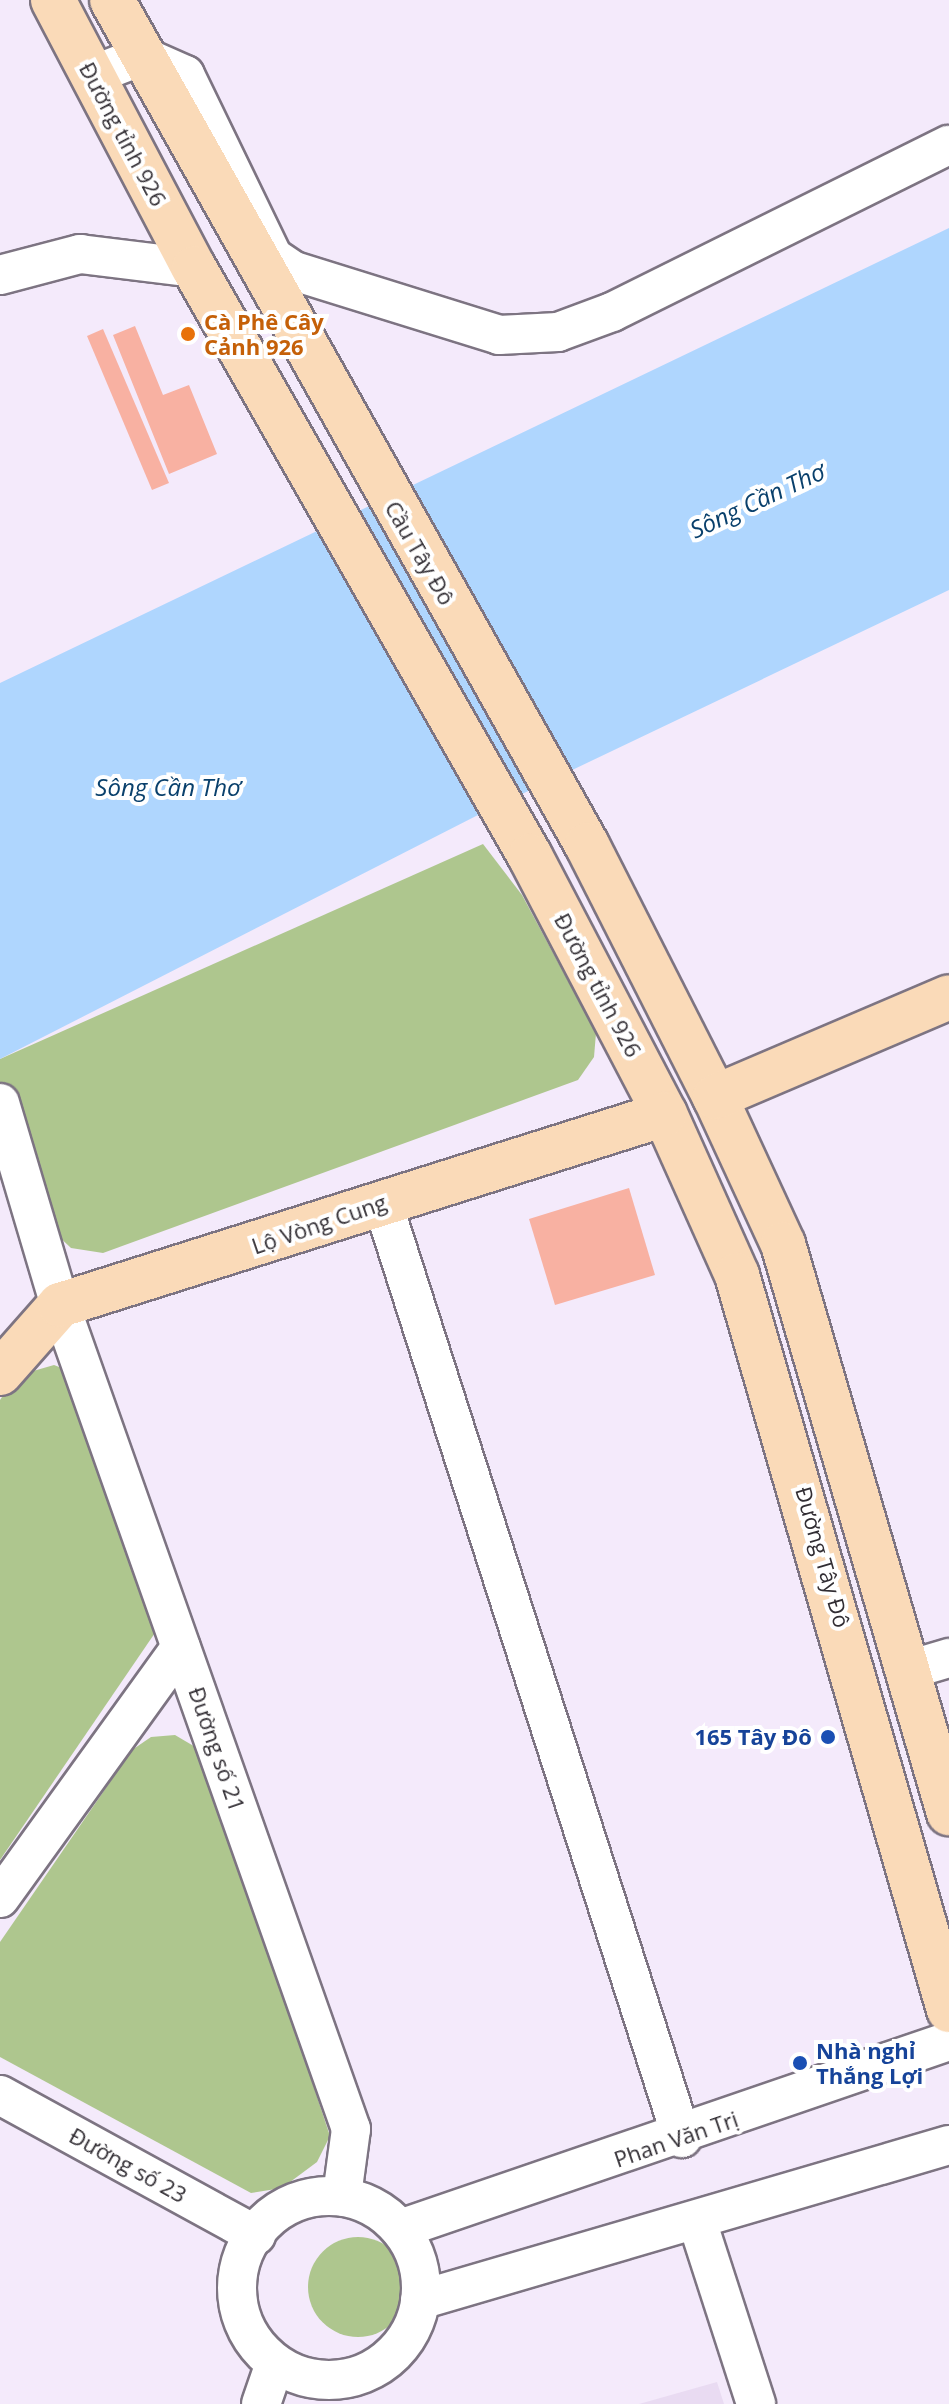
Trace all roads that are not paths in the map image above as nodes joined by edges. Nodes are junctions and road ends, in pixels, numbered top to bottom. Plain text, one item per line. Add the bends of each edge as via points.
1 (53, 0) edge
2 (112, 0) edge
3 (142, 56) junction
4 (93, 75) junction
5 (949, 145) edge
6 (0, 275) edge
7 (201, 279) junction
8 (949, 997) edge
9 (715, 1097) junction
10 (0, 1103) edge
11 (665, 1114) junction
12 (382, 1201) junction
13 (60, 1305) junction
14 (0, 1373) edge
15 (181, 1647) junction
16 (949, 1658) edge
17 (905, 1671) junction
18 (949, 1813) edge
19 (0, 1898) edge
20 (949, 2010) edge
21 (949, 2041) edge
22 (0, 2095) edge
23 (682, 2138) junction
24 (949, 2145) edge
25 (342, 2196) junction
26 (698, 2224) junction
27 (400, 2229) junction
28 (256, 2235) junction
29 (420, 2300) junction
30 (275, 2363) junction
31 (361, 2388) edge
32 (261, 2404) edge
33 (756, 2404) edge

1 - 4 main road, Đường tỉnh 926
2 - 3 main road
3 - 4 street
3 - 5 street via 185,75 273,257 329,283 499,335 558,332 612,312
3 - 9 main road, Cầu Tây Đô via 587,845
4 - 7 main road, Đường tỉnh 926
6 - 7 street via 80,254
7 - 11 main road, Đường tỉnh 926 via 530,856
8 - 9 main road
9 - 17 main road via 783,1244
10 - 13 street, Đường số 21
11 - 12 main road, Lộ Vòng Cung
11 - 20 main road, Đường Tây Đô via 737,1275 777,1395
12 - 13 main road, Lộ Vòng Cung via 186,1271
12 - 23 street
13 - 14 main road
13 - 15 street, Đường số 21
15 - 19 street
15 - 25 street, Đường số 21 via 351,2129
16 - 17 street
17 - 18 main road
21 - 23 street, Phan Văn Trị
22 - 28 street, Đường số 23
23 - 27 street, Phan Văn Trị
24 - 26 street
25 - 27 street via 369,2204
25 - 28 street via 286,2207
26 - 29 street
26 - 33 street
27 - 29 street via 420,2271
28 - 30 street via 237,2279 240,2311
29 - 31 street via 394,2354
30 - 31 street
30 - 32 street

